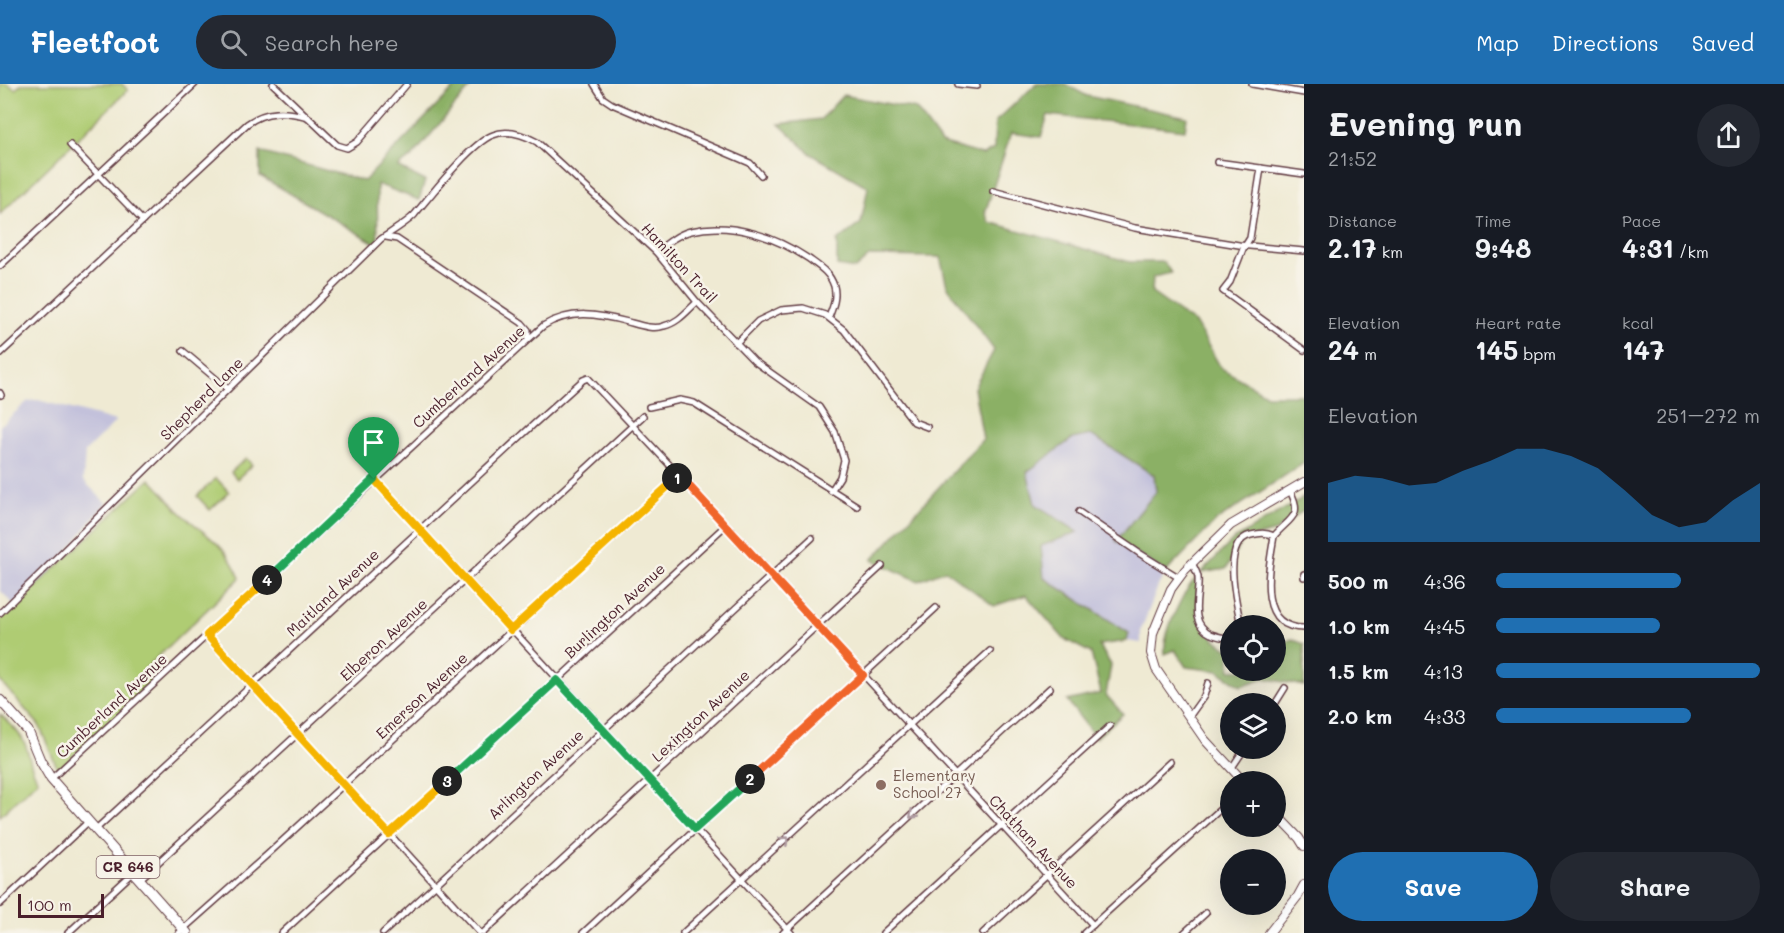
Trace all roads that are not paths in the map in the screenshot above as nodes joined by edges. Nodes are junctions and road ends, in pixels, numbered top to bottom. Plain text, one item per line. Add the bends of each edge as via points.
1 (195, 84) edge
2 (273, 84) edge
3 (407, 84) edge
4 (594, 84) edge
5 (958, 84) edge
6 (1252, 84) edge
7 (977, 86) dead end
8 (1304, 93) edge
9 (308, 117) junction
10 (70, 146) dead end
11 (1217, 162) dead end
12 (1261, 168) junction
13 (98, 174) junction
14 (1304, 174) edge
15 (761, 175) dead end
16 (993, 191) dead end
17 (422, 204) joint
18 (143, 221) junction
19 (384, 237) junction
20 (1246, 246) junction
21 (1304, 251) edge
22 (656, 252) junction
23 (0, 266) edge
24 (697, 302) junction
25 (829, 317) junction
26 (528, 339) junction
27 (736, 343) junction
28 (1304, 350) edge
29 (183, 351) dead end
30 (0, 354) edge
31 (590, 379) joint
32 (228, 389) junction
33 (649, 407) dead end
34 (643, 416) dead end
35 (633, 425) junction
36 (927, 427) dead end
37 (680, 476) junction
38 (374, 479) junction
39 (1304, 482) edge
40 (1290, 490) junction
41 (831, 491) junction
42 (857, 506) dead end
43 (1079, 512) dead end
44 (726, 525) junction
45 (420, 530) junction
46 (1274, 536) junction
47 (812, 538) dead end
48 (1192, 563) junction
49 (882, 566) dead end
50 (772, 575) junction
51 (1178, 578) junction
52 (465, 580) junction
53 (936, 608) dead end
54 (0, 613) edge
55 (1239, 615) edge
56 (818, 625) junction
57 (1304, 628) edge
58 (511, 630) junction
59 (207, 635) junction
60 (1220, 636) edge
61 (990, 651) dead end
62 (863, 675) junction
63 (557, 680) junction
64 (1208, 683) dead end
65 (252, 684) junction
66 (1050, 688) dead end
67 (1285, 688) dead end
68 (1282, 693) edge
69 (0, 700) edge
70 (1189, 717) junction
71 (909, 725) junction
72 (1110, 726) dead end
73 (603, 730) junction
74 (299, 735) junction
75 (1238, 759) edge
76 (1170, 762) dead end
77 (1231, 769) joint
78 (955, 775) junction
79 (51, 779) junction
80 (649, 780) junction
81 (344, 784) junction
82 (1220, 809) edge
83 (88, 822) junction
84 (1001, 824) junction
85 (1286, 825) edge
86 (695, 829) junction
87 (94, 830) junction
88 (1292, 831) junction
89 (389, 834) junction
90 (1304, 839) edge
91 (1304, 846) edge
92 (1047, 874) junction
93 (136, 877) junction
94 (742, 879) junction
95 (436, 884) junction
96 (1304, 885) edge
97 (1302, 895) edge
98 (0, 904) edge
99 (1206, 913) dead end
100 (1093, 925) junction
101 (183, 932) edge
102 (787, 932) edge
103 (68, 933) edge
104 (282, 933) edge
105 (383, 933) edge
106 (482, 933) edge
107 (583, 933) edge
108 (683, 933) edge
109 (884, 933) edge
110 (983, 933) edge
111 (1084, 933) edge
112 (1184, 933) edge
113 (1269, 933) edge

1 - 13 street
2 - 9 street
3 - 9 street via 352,146 342,147
4 - 15 street via 612,104 750,163
5 - 7 street
6 - 8 street
9 - 18 street via 279,112 253,119
10 - 13 street
11 - 12 street
12 - 14 street
12 - 20 street
13 - 18 street
13 - 23 street
16 - 20 street via 1116,224
17 - 19 street, Shepherd Lane via 414,216
17 - 22 street, Hamilton Trail via 484,140 492,135 515,133 537,142
18 - 30 street
19 - 26 street via 397,239 522,322
19 - 32 street, Shepherd Lane
20 - 21 street
20 - 28 street via 1223,291
22 - 24 street, Hamilton Trail
22 - 25 street via 677,237 696,230 733,230 768,237 787,245 827,273 835,292
24 - 26 street, Cumberland Avenue via 664,327 573,314 550,321
24 - 27 street, Hamilton Trail
25 - 27 street via 803,308 781,310 758,321
25 - 36 street via 844,330 914,422
26 - 38 street, Cumberland Avenue
27 - 41 street, Hamilton Trail via 825,415 844,460
29 - 32 street
31 - 35 street, Chatham Avenue
31 - 45 street, Maitland Avenue via 583,380
32 - 54 street, Shepherd Lane
33 - 41 street via 674,400 694,403
34 - 35 street, Elberon Avenue
35 - 37 street, Chatham Avenue
35 - 52 street, Elberon Avenue
37 - 44 street, Chatham Avenue
37 - 58 street, Emerson Avenue
38 - 45 street
38 - 59 street, Cumberland Avenue
39 - 40 main road
40 - 46 street via 1298,512
40 - 48 main road via 1231,525
41 - 42 street
43 - 51 street
44 - 50 street, Chatham Avenue
44 - 63 street, Burlington Avenue
45 - 52 street
45 - 65 street, Maitland Avenue
46 - 55 street via 1265,532 1245,537 1238,544 1233,577
46 - 57 street via 1270,604 1285,625
47 - 50 street, Arlington Avenue
48 - 51 main road
48 - 60 street via 1198,576 1198,622 1209,633
49 - 56 street, Lexington Avenue
50 - 56 street, Chatham Avenue
50 - 73 street, Arlington Avenue
51 - 70 main road via 1158,620 1151,653 1156,669
52 - 58 street
52 - 74 street, Elberon Avenue
53 - 62 street
56 - 62 street, Chatham Avenue
56 - 80 street, Lexington Avenue
58 - 63 street
58 - 81 street, Emerson Avenue
59 - 65 street
59 - 79 street, Cumberland Avenue
61 - 71 street
62 - 71 street, Chatham Avenue
62 - 86 street
63 - 73 street
63 - 89 street, Burlington Avenue
64 - 70 street
65 - 74 street
65 - 87 street, Maitland Avenue
66 - 78 street
67 - 68 street
69 - 79 main road, CR 646 via 28,731
70 - 77 main road
71 - 78 street, Chatham Avenue
94 -> 71 street
72 - 84 street
73 - 80 street
73 - 95 street, Arlington Avenue
74 - 81 street
74 - 93 street, Elberon Avenue
75 - 77 street
76 - 92 street
78 - 84 street, Chatham Avenue
78 -> 102 street
79 - 83 main road, CR 646
80 - 86 street
80 - 106 street, Lexington Avenue
81 - 89 street
81 - 101 street, Emerson Avenue
82 - 100 street
83 - 87 main road, CR 646
83 - 98 street
84 - 92 street, Chatham Avenue
84 - 109 street
85 - 88 main road
86 - 94 street
86 - 107 street
87 - 93 main road, CR 646
88 - 90 street
88 - 91 main road
89 - 95 street
89 - 104 street, Burlington Avenue
92 - 100 street, Chatham Avenue
92 - 110 street
93 - 101 main road, CR 646
93 - 103 street, Elberon Avenue
94 - 102 street
94 - 108 street
95 - 105 street, Arlington Avenue
95 - 106 street
96 - 97 main road
97 - 113 main road
99 - 112 street
100 - 111 street

